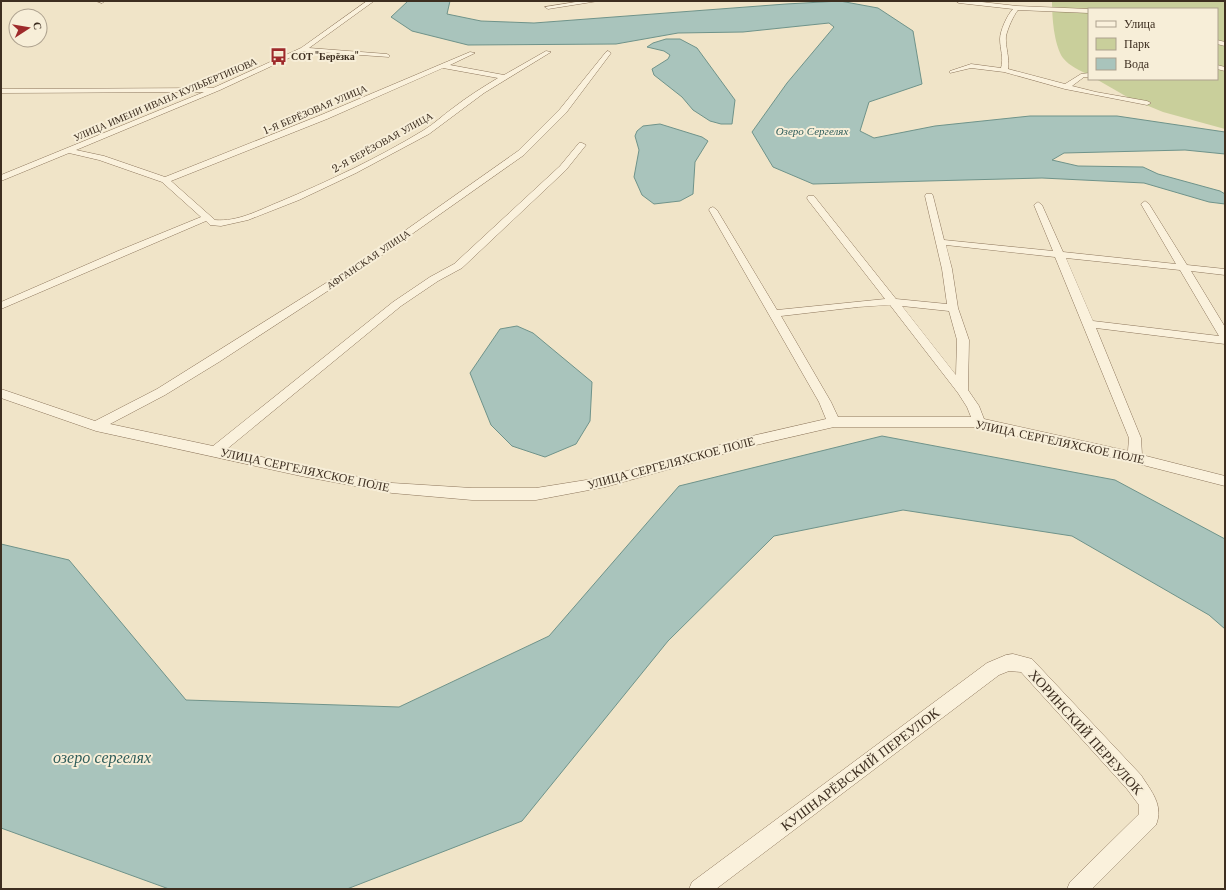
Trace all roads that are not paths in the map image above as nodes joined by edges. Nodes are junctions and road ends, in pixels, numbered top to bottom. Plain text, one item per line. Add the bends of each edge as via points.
1 (371, 1) edge
2 (596, 1) edge
3 (959, 1) edge
4 (974, 2) edge
5 (548, 7) dead end
6 (1018, 8) junction
7 (1088, 9) edge
8 (303, 49) junction
9 (548, 52) dead end
10 (472, 53) dead end
11 (608, 53) dead end
12 (387, 56) dead end
13 (444, 66) junction
14 (1004, 70) junction
15 (952, 72) dead end
16 (1088, 75) edge
17 (504, 77) junction
18 (1065, 86) junction
19 (218, 90) junction
20 (1, 91) edge
21 (1147, 103) dead end
22 (582, 145) dead end
23 (70, 151) junction
24 (1, 178) edge
25 (165, 180) junction
26 (929, 196) dead end
27 (811, 198) dead end
28 (1144, 204) dead end
29 (1038, 206) dead end
30 (713, 210) dead end
31 (209, 220) junction
32 (940, 242) junction
33 (1059, 254) junction
34 (1183, 268) junction
35 (1225, 272) edge
36 (892, 302) junction
37 (1, 306) edge
38 (953, 308) junction
39 (773, 314) junction
40 (1089, 324) junction
41 (1225, 336) edge
42 (1225, 340) edge
43 (962, 390) junction
44 (1, 393) edge
45 (834, 422) junction
46 (979, 422) junction
47 (96, 426) junction
48 (215, 451) junction
49 (1135, 458) junction
50 (1225, 481) edge
51 (1026, 665) joint
52 (699, 889) edge
53 (1077, 889) edge

1 - 8 street, УЛИЦА ИМЕНИ ИВАНА КУЛЬБЕРТИНОВА
2 - 5 street
3 - 4 street
4 - 6 street
6 - 7 street
6 - 14 street via 1012,13 1003,37 1006,61
8 - 12 street
8 - 19 street, УЛИЦА ИМЕНИ ИВАНА КУЛЬБЕРТИНОВА
9 - 17 street, 2-Я БЕРЁЗОВАЯ УЛИЦА
10 - 13 street, 1-Я БЕРЁЗОВАЯ УЛИЦА
11 - 47 street, АФГАНСКАЯ УЛИЦА via 564,111 521,153 372,258 215,359 161,392
13 - 17 street
13 - 25 street, 1-Я БЕРЁЗОВАЯ УЛИЦА
14 - 15 street via 971,66
14 - 18 street
16 - 18 street via 1083,75
17 - 31 street, 2-Я БЕРЁЗОВАЯ УЛИЦА via 459,106 426,132 344,176 249,217 227,223
18 - 21 street
19 - 20 street
19 - 23 street, УЛИЦА ИМЕНИ ИВАНА КУЛЬБЕРТИНОВА
22 - 48 street via 563,168 458,266 397,304
23 - 24 street, УЛИЦА ИМЕНИ ИВАНА КУЛЬБЕРТИНОВА
23 - 25 street via 101,158
25 - 31 street
26 - 32 street
27 - 36 street
28 - 34 street
29 - 33 street
30 - 39 street
31 - 37 street, 2-Я БЕРЁЗОВАЯ УЛИЦА via 121,253
32 - 33 street
32 - 38 street
33 - 34 street
33 - 40 street
34 - 35 street
34 - 41 street
36 - 38 street
36 - 39 street
36 - 43 street
38 - 43 street via 963,340
39 - 45 street
40 - 42 street
40 - 49 street via 1135,438
43 - 46 street via 973,406
44 - 47 street, УЛИЦА СЕРГЕЛЯХСКОЕ ПОЛЕ
45 - 46 street, УЛИЦА СЕРГЕЛЯХСКОЕ ПОЛЕ
45 - 48 street, УЛИЦА СЕРГЕЛЯХСКОЕ ПОЛЕ via 756,440 604,482 536,494 472,494 392,488 300,471
46 - 49 street, УЛИЦА СЕРГЕЛЯХСКОЕ ПОЛЕ
47 - 48 street, УЛИЦА СЕРГЕЛЯХСКОЕ ПОЛЕ
49 - 50 street, УЛИЦА СЕРГЕЛЯХСКОЕ ПОЛЕ
51 - 52 street, КУШНАРЁВСКИЙ ПЕРЕУЛОК via 1015,661 993,669
51 - 53 street, ХОРИНСКИЙ ПЕРЕУЛОК via 1134,782 1148,802 1149,818

